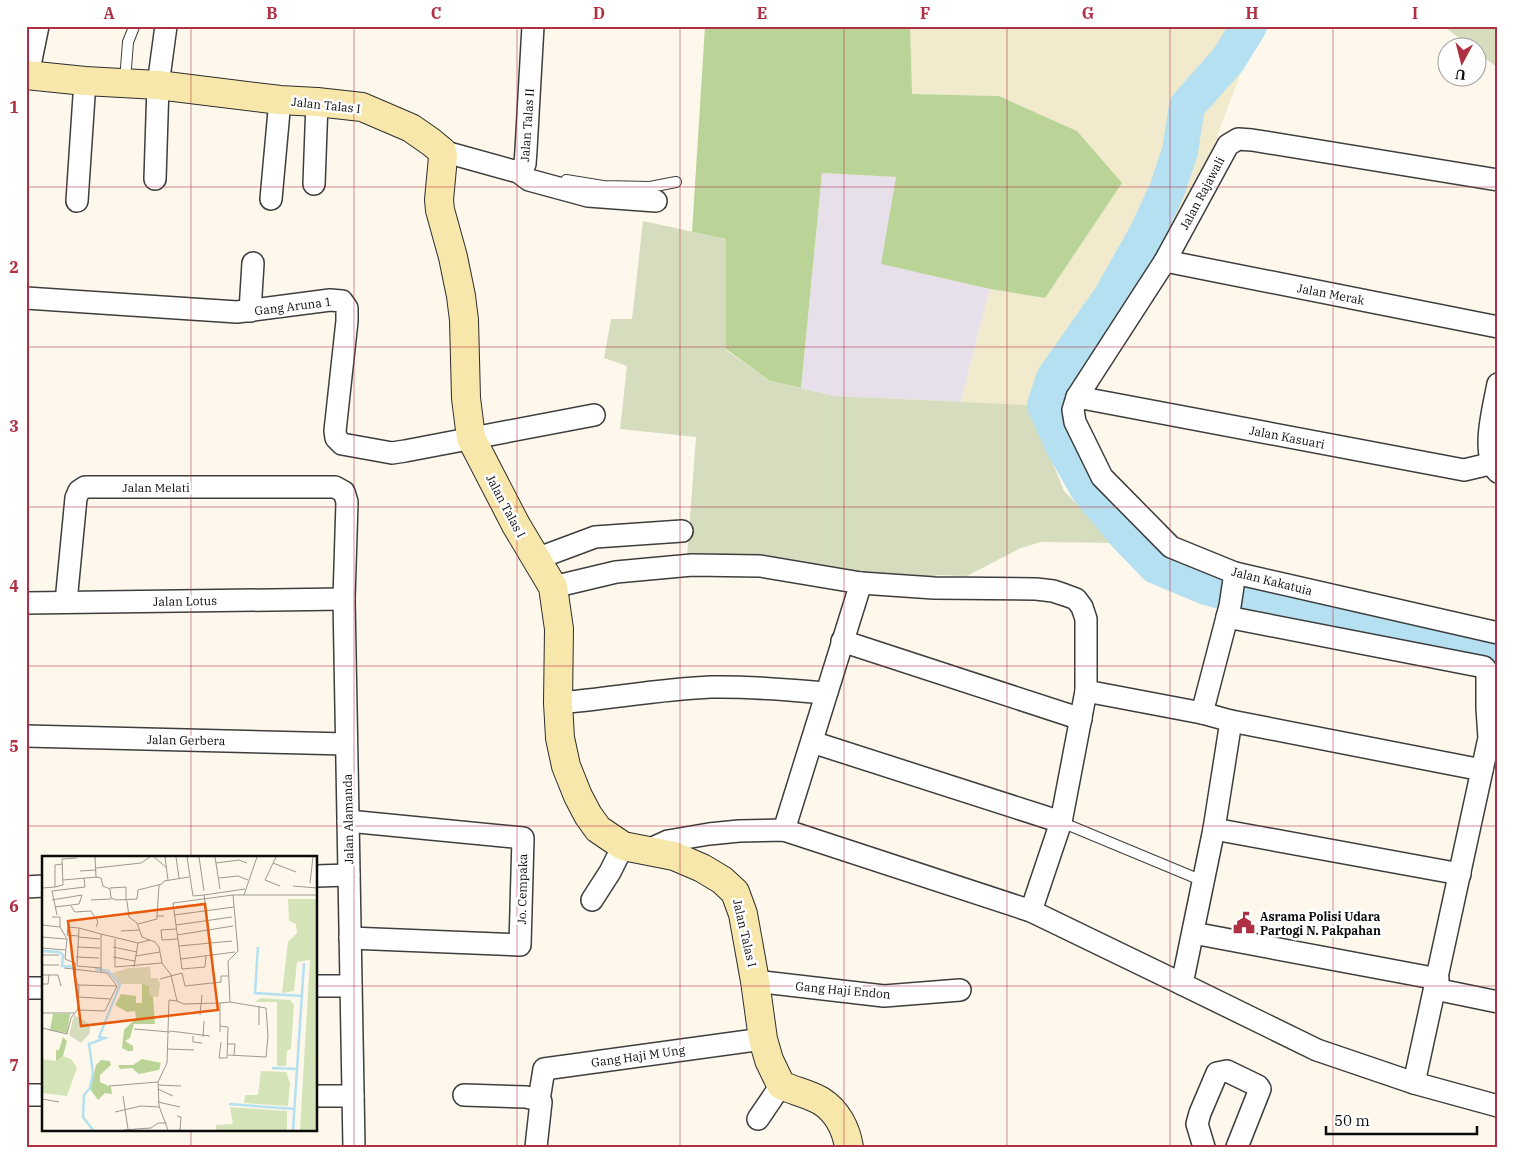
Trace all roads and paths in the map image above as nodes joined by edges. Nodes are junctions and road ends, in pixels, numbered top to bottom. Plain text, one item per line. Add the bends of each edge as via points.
1 (38, 26) edge
2 (166, 26) edge
3 (533, 26) edge
4 (134, 28) dead end
5 (27, 75) edge
6 (85, 81) junction
7 (124, 82) junction
8 (158, 85) junction
9 (280, 100) junction
10 (317, 102) junction
11 (442, 151) junction
12 (521, 169) junction
13 (154, 179) dead end
14 (1498, 180) edge
15 (676, 182) dead end
16 (314, 184) dead end
17 (271, 199) dead end
18 (656, 201) dead end
19 (77, 202) dead end
20 (1165, 261) junction
21 (253, 263) dead end
22 (26, 298) edge
23 (250, 311) junction
24 (1498, 327) edge
25 (1498, 384) edge
26 (1077, 397) junction
27 (594, 415) dead end
28 (471, 438) junction
29 (1496, 466) edge
30 (344, 492) joint
31 (682, 532) dead end
32 (536, 559) junction
33 (1235, 577) junction
34 (861, 583) junction
35 (553, 587) junction
36 (344, 599) junction
37 (66, 602) junction
38 (26, 603) edge
39 (1229, 612) junction
40 (1498, 634) edge
41 (842, 641) junction
42 (1086, 690) junction
43 (826, 693) junction
44 (558, 703) junction
45 (1202, 713) junction
46 (1081, 719) junction
47 (1231, 720) junction
48 (26, 736) edge
49 (812, 742) junction
50 (346, 744) junction
51 (1482, 770) junction
52 (348, 822) junction
53 (1061, 822) junction
54 (1214, 829) junction
55 (784, 830) junction
56 (634, 848) junction
57 (1460, 874) junction
58 (349, 875) junction
59 (318, 876) edge
60 (1203, 881) junction
61 (42, 886) edge
62 (26, 887) edge
63 (592, 900) dead end
64 (1031, 911) junction
65 (1193, 933) junction
66 (350, 938) junction
67 (755, 980) junction
68 (1182, 984) junction
69 (1436, 984) junction
70 (318, 986) edge
71 (351, 986) junction
72 (26, 988) edge
73 (42, 988) edge
74 (960, 990) dead end
75 (1498, 1002) edge
76 (763, 1039) junction
77 (1414, 1083) junction
78 (781, 1085) junction
79 (26, 1095) edge
80 (42, 1095) edge
81 (318, 1096) edge
82 (353, 1096) junction
83 (464, 1096) dead end
84 (539, 1100) junction
85 (1498, 1106) edge
86 (758, 1120) dead end
87 (851, 1146) edge
88 (354, 1147) edge
89 (536, 1147) edge
90 (1204, 1147) edge
91 (1237, 1147) edge

1 - 5 street
2 - 8 street
3 - 12 street, Jalan Talas II via 526,150
4 - 7 lane via 128,42
5 - 6 street, Jalan Talas I
6 - 7 street, Jalan Talas I
6 - 19 street
7 - 8 street, Jalan Talas I
8 - 9 street, Jalan Talas I
8 - 13 street
9 - 10 street, Jalan Talas I
9 - 17 street
10 - 11 street, Jalan Talas I via 362,108 385,116 410,128
10 - 16 street
11 - 12 street, Jalan Talas II
11 - 28 street, Jalan Talas I via 440,210 461,296
12 - 15 lane via 552,178 603,186 650,187
12 - 18 street via 529,180 588,196
14 - 20 street, Jalan Rajawali via 1238,139 1228,144
20 - 24 street, Jalan Merak
20 - 26 street, Jalan Rajawali
21 - 23 street
22 - 23 street, Gang Aruna 1
23 - 28 street, Gang Aruna 1 via 336,300 342,301 347,308 335,431 342,444 392,453
25 - 29 street via 1488,442
26 - 29 street, Jalan Kasuari via 1464,470
26 - 33 street, Jalan Kakatuia via 1073,410 1075,422 1102,477 1171,547
27 - 28 street
28 - 32 street, Jalan Talas I
30 - 36 street, Jalan Alamanda via 347,502
30 - 37 street, Jalan Melati via 335,487 85,487 76,498
31 - 32 street via 595,537
32 - 35 street, Jalan Talas I
33 - 39 street
33 - 40 street, Jalan Kakatuia
34 - 35 street via 760,566 692,565 616,572
34 - 41 street
34 - 42 street via 1052,591 1076,600 1086,619
35 - 44 street, Jalan Talas I via 559,630
36 - 37 street, Jalan Lotus
36 - 50 street, Jalan Alamanda
37 - 38 street, Jalan Lotus
39 - 45 street
39 - 51 street via 1484,668 1488,674 1490,738
41 - 43 street
41 - 46 street
42 - 45 street
42 - 46 street
43 - 44 street via 712,687
43 - 49 street
44 - 56 street, Jalan Talas I via 566,766 578,796 598,829
45 - 47 street
46 - 53 street
47 - 51 street
47 - 54 street
48 - 50 street, Jalan Gerbera
49 - 53 street
49 - 55 street
50 - 52 street, Jalan Alamanda
51 - 57 street
52 - 58 street, Jalan Alamanda
52 - 66 street, Jo. Cempaka via 523,838 520,945
53 - 60 lane
53 - 64 street
54 - 57 street
54 - 60 street
55 - 56 street via 710,834
55 - 64 street
56 - 63 street via 610,872
56 - 67 street, Jalan Talas I via 674,856 702,868 735,892 743,914
57 - 69 street
58 - 59 street
58 - 66 street, Jalan Alamanda
60 - 65 street
61 - 62 street
64 - 68 street
65 - 68 street
65 - 69 street
66 - 71 street, Jalan Alamanda
67 - 74 street, Gang Haji Endon via 884,996
67 - 76 street, Jalan Talas I
68 - 77 street via 1317,1050
69 - 75 street
69 - 77 street
70 - 71 street
71 - 82 street, Jalan Alamanda
72 - 73 street
76 - 78 street, Jalan Talas I
76 - 84 street, Gang Haji M Ung via 544,1069
77 - 85 street
78 - 86 street
78 - 87 street via 828,1106 838,1117
79 - 80 street
81 - 82 street
82 - 88 street, Jalan Alamanda
83 - 84 street
84 - 89 street
90 - 91 street via 1197,1124 1214,1078 1222,1071 1243,1078 1260,1089

